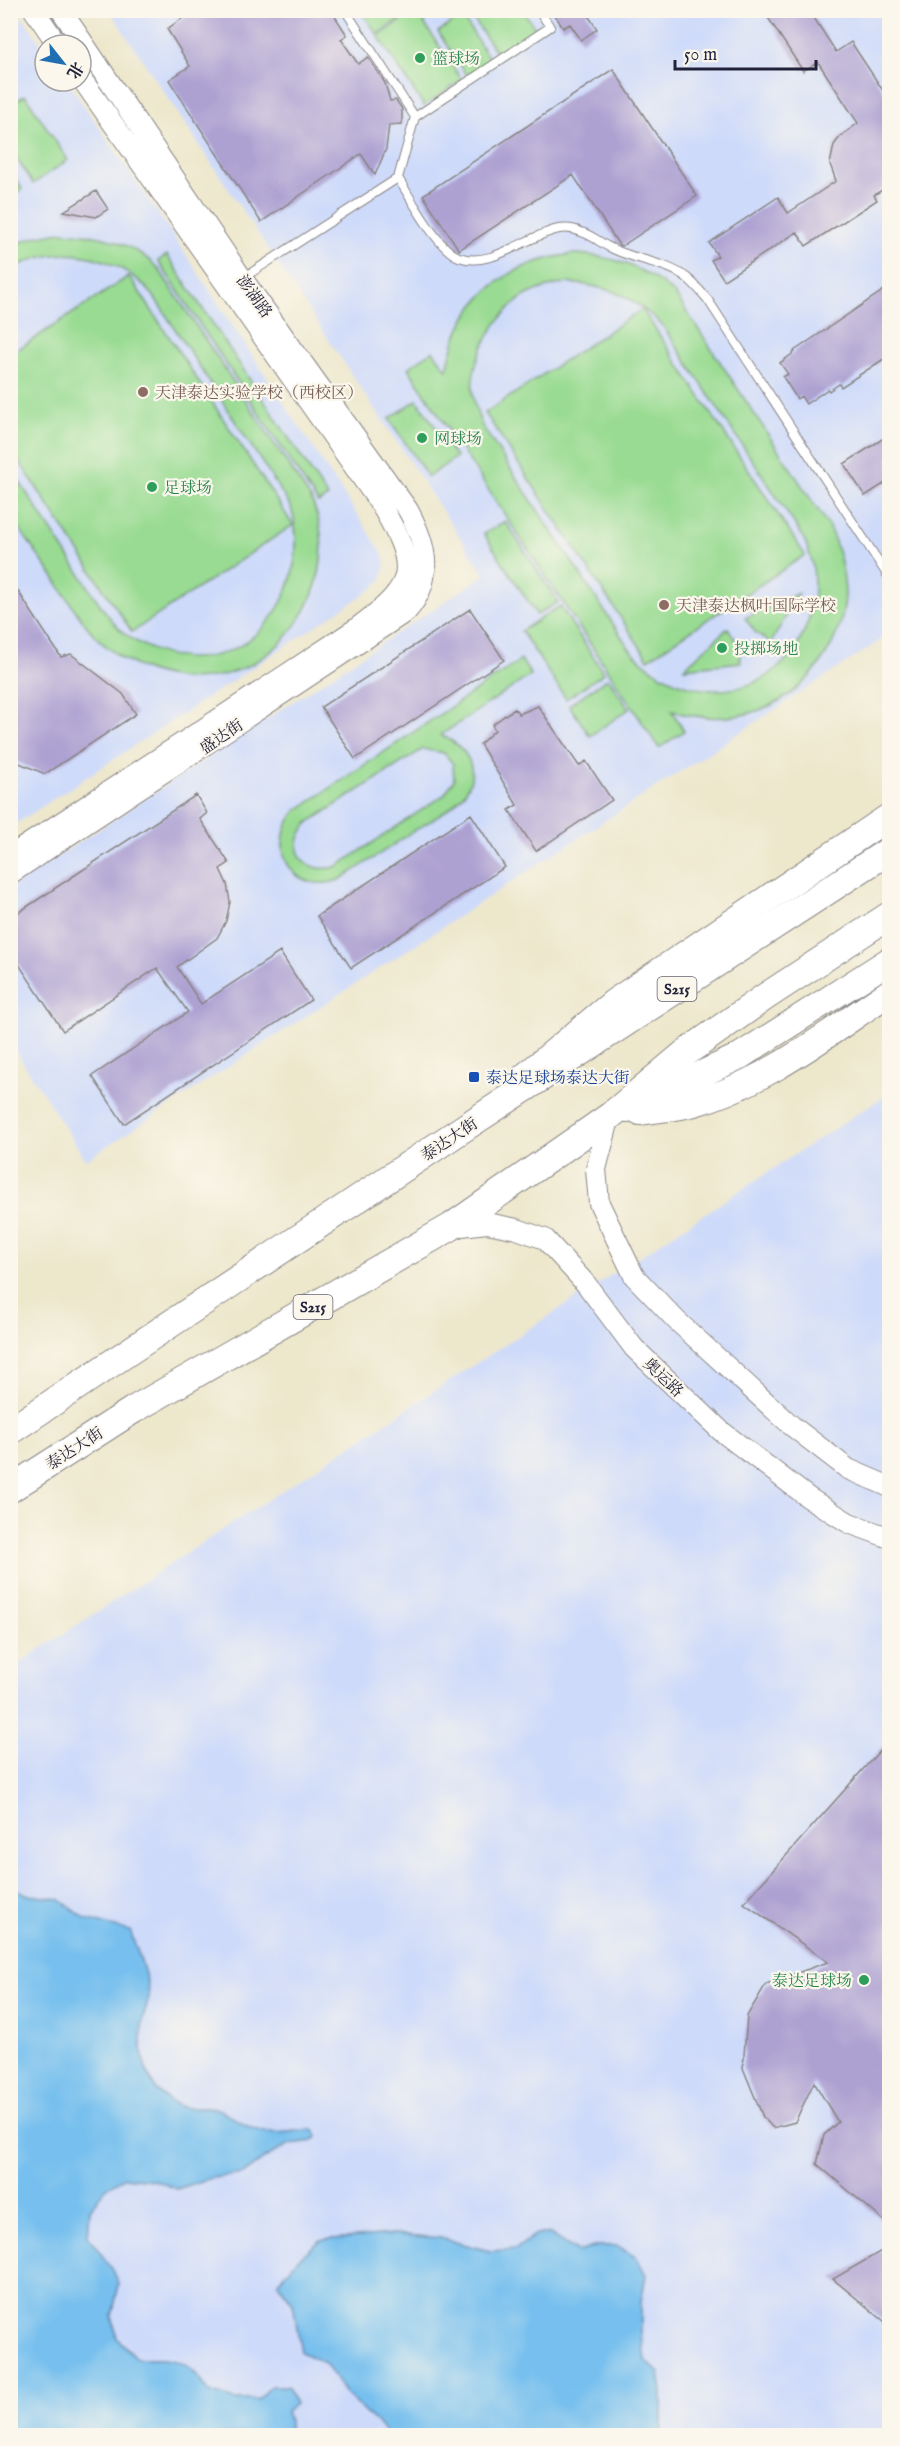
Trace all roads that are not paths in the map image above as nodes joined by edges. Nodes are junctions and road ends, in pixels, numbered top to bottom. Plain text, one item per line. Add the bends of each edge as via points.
1 (34, 10) edge
2 (61, 10) edge
3 (345, 10) edge
4 (539, 10) edge
5 (50, 33) edge
6 (92, 93) edge
7 (415, 117) junction
8 (398, 178) junction
9 (242, 278) junction
10 (406, 578) joint
11 (890, 579) edge
12 (422, 589) joint
13 (890, 816) edge
14 (890, 850) edge
15 (10, 856) edge
16 (10, 874) edge
17 (890, 915) edge
18 (890, 960) edge
19 (890, 992) edge
20 (610, 1116) junction
21 (464, 1128) junction
22 (451, 1227) junction
23 (10, 1431) edge
24 (890, 1487) edge
25 (10, 1489) edge
26 (890, 1538) edge

1 - 5 street
2 - 9 street, 澎湖路
3 - 7 lane
4 - 7 lane via 550,27
6 - 10 street, 澎湖路 via 381,505 402,543
7 - 8 lane
8 - 9 lane
8 - 11 lane via 437,237 459,257 486,257 562,229 593,236 609,248 686,277 708,300
9 - 12 street, 澎湖路 via 408,510 424,548 426,571
10 - 15 street, 盛达街 via 396,595 354,630
12 - 16 street, 盛达街 via 407,611 392,622
13 - 21 main road via 614,1002
14 - 21 highway, 泰达大街 / S215
17 - 20 highway, 泰达大街 / S215 via 684,1054
18 - 20 main road via 740,1056
19 - 20 main road via 736,1088 693,1104
20 - 22 highway, 泰达大街 / S215
20 - 24 street via 596,1169 599,1203 634,1276 792,1426 848,1469
21 - 23 highway, 泰达大街
22 - 25 highway, 泰达大街 / S215 via 133,1410
22 - 26 street, 奥运路 via 487,1224 545,1239 586,1284 634,1348 721,1431 849,1523

